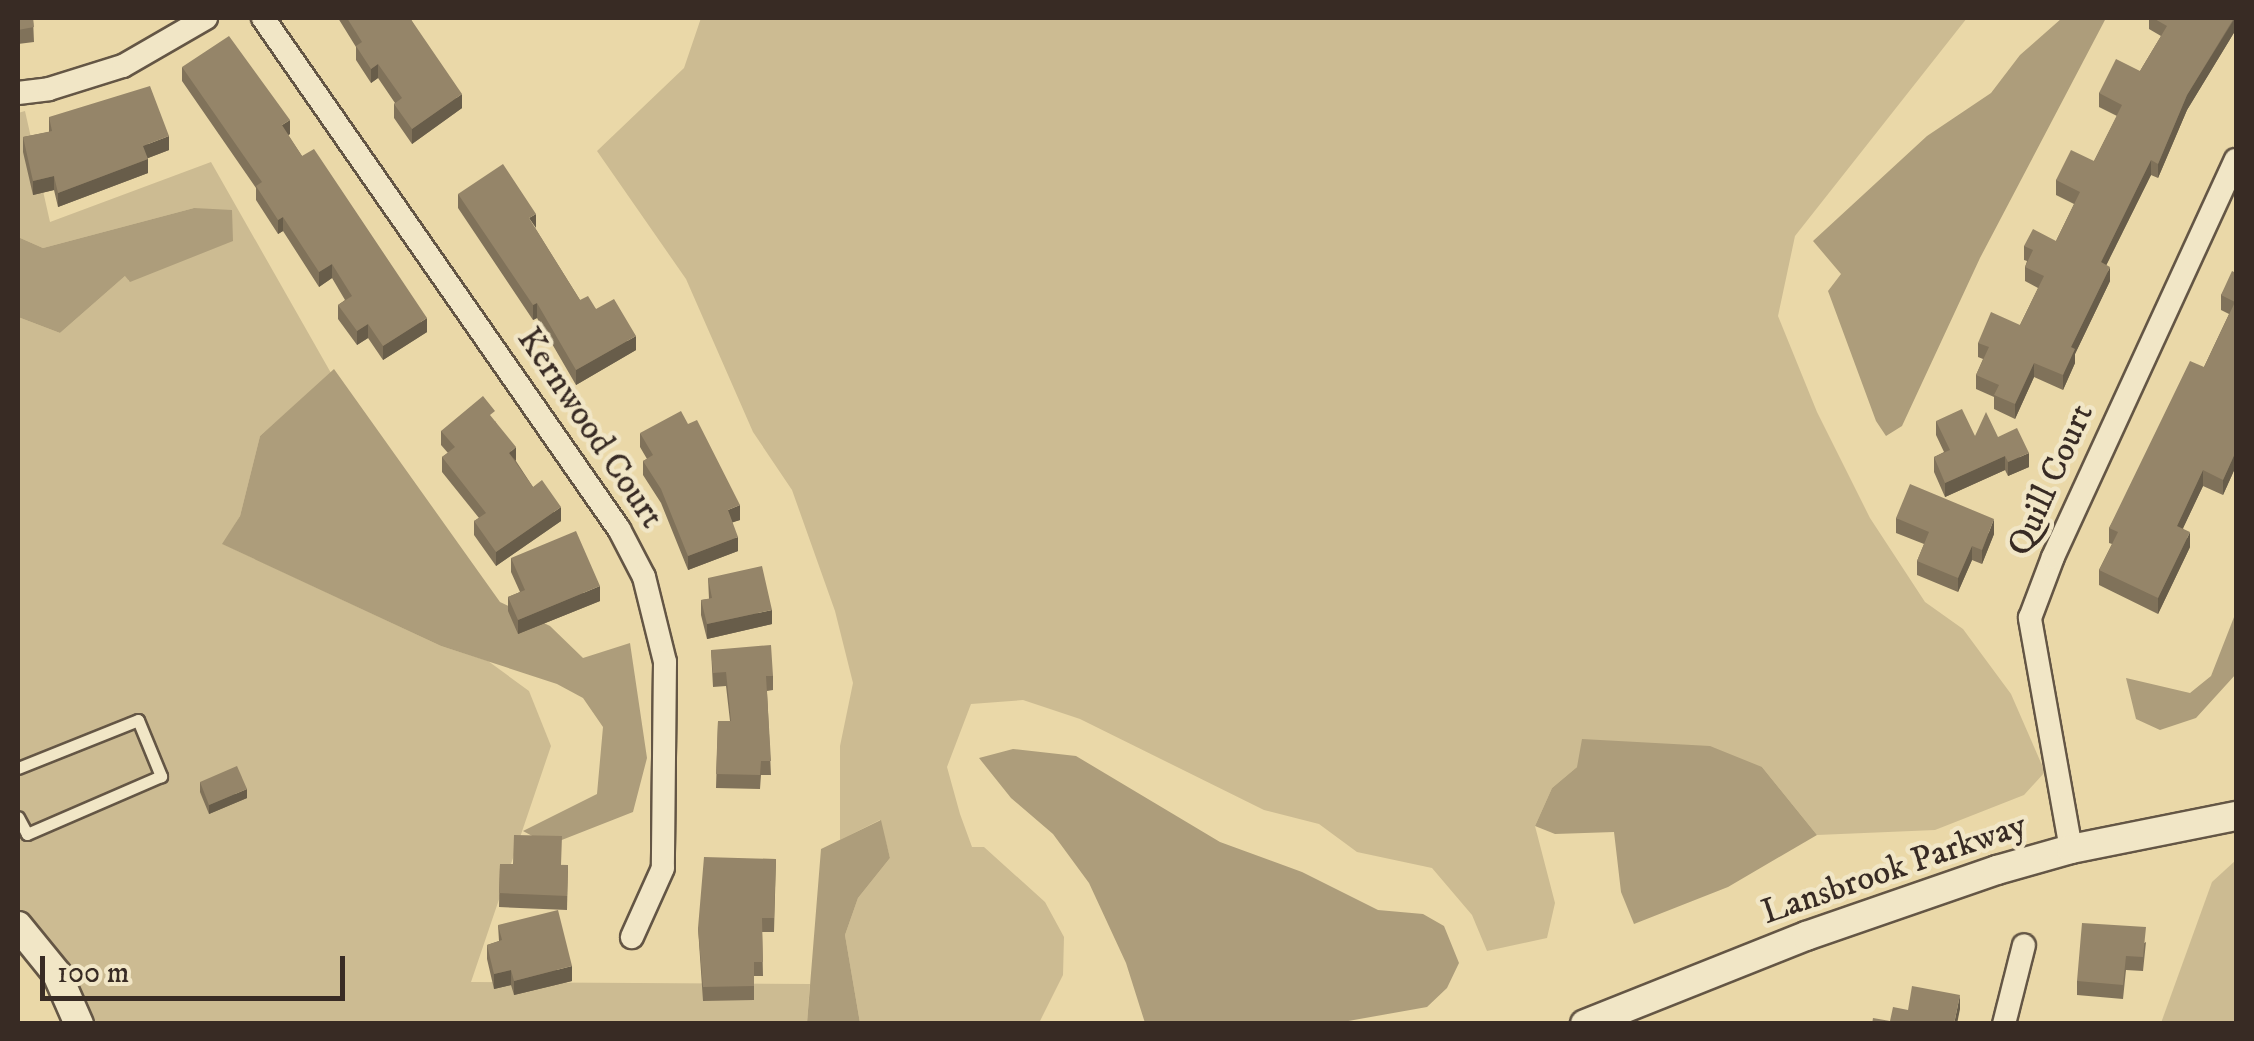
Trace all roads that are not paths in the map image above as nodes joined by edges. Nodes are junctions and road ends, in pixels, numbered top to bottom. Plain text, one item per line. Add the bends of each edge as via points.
1 (206, 18) edge
2 (262, 18) edge
3 (18, 93) edge
4 (2236, 160) edge
5 (18, 768) edge
6 (2236, 816) edge
7 (18, 817) edge
8 (2071, 849) junction
9 (18, 926) edge
10 (632, 938) dead end
11 (2024, 945) dead end
12 (79, 1024) edge
13 (1586, 1024) edge
14 (2004, 1024) edge

1 - 3 street via 123,66
2 - 10 street, Kernwood Court via 620,529 644,577 666,662 663,868
4 - 8 street, Quill Court via 2030,618
5 - 7 lane via 138,720 161,776 27,834
6 - 8 street, Lansbrook Parkway
8 - 13 street, Lansbrook Parkway via 1806,936
9 - 12 street via 57,974
11 - 14 street

